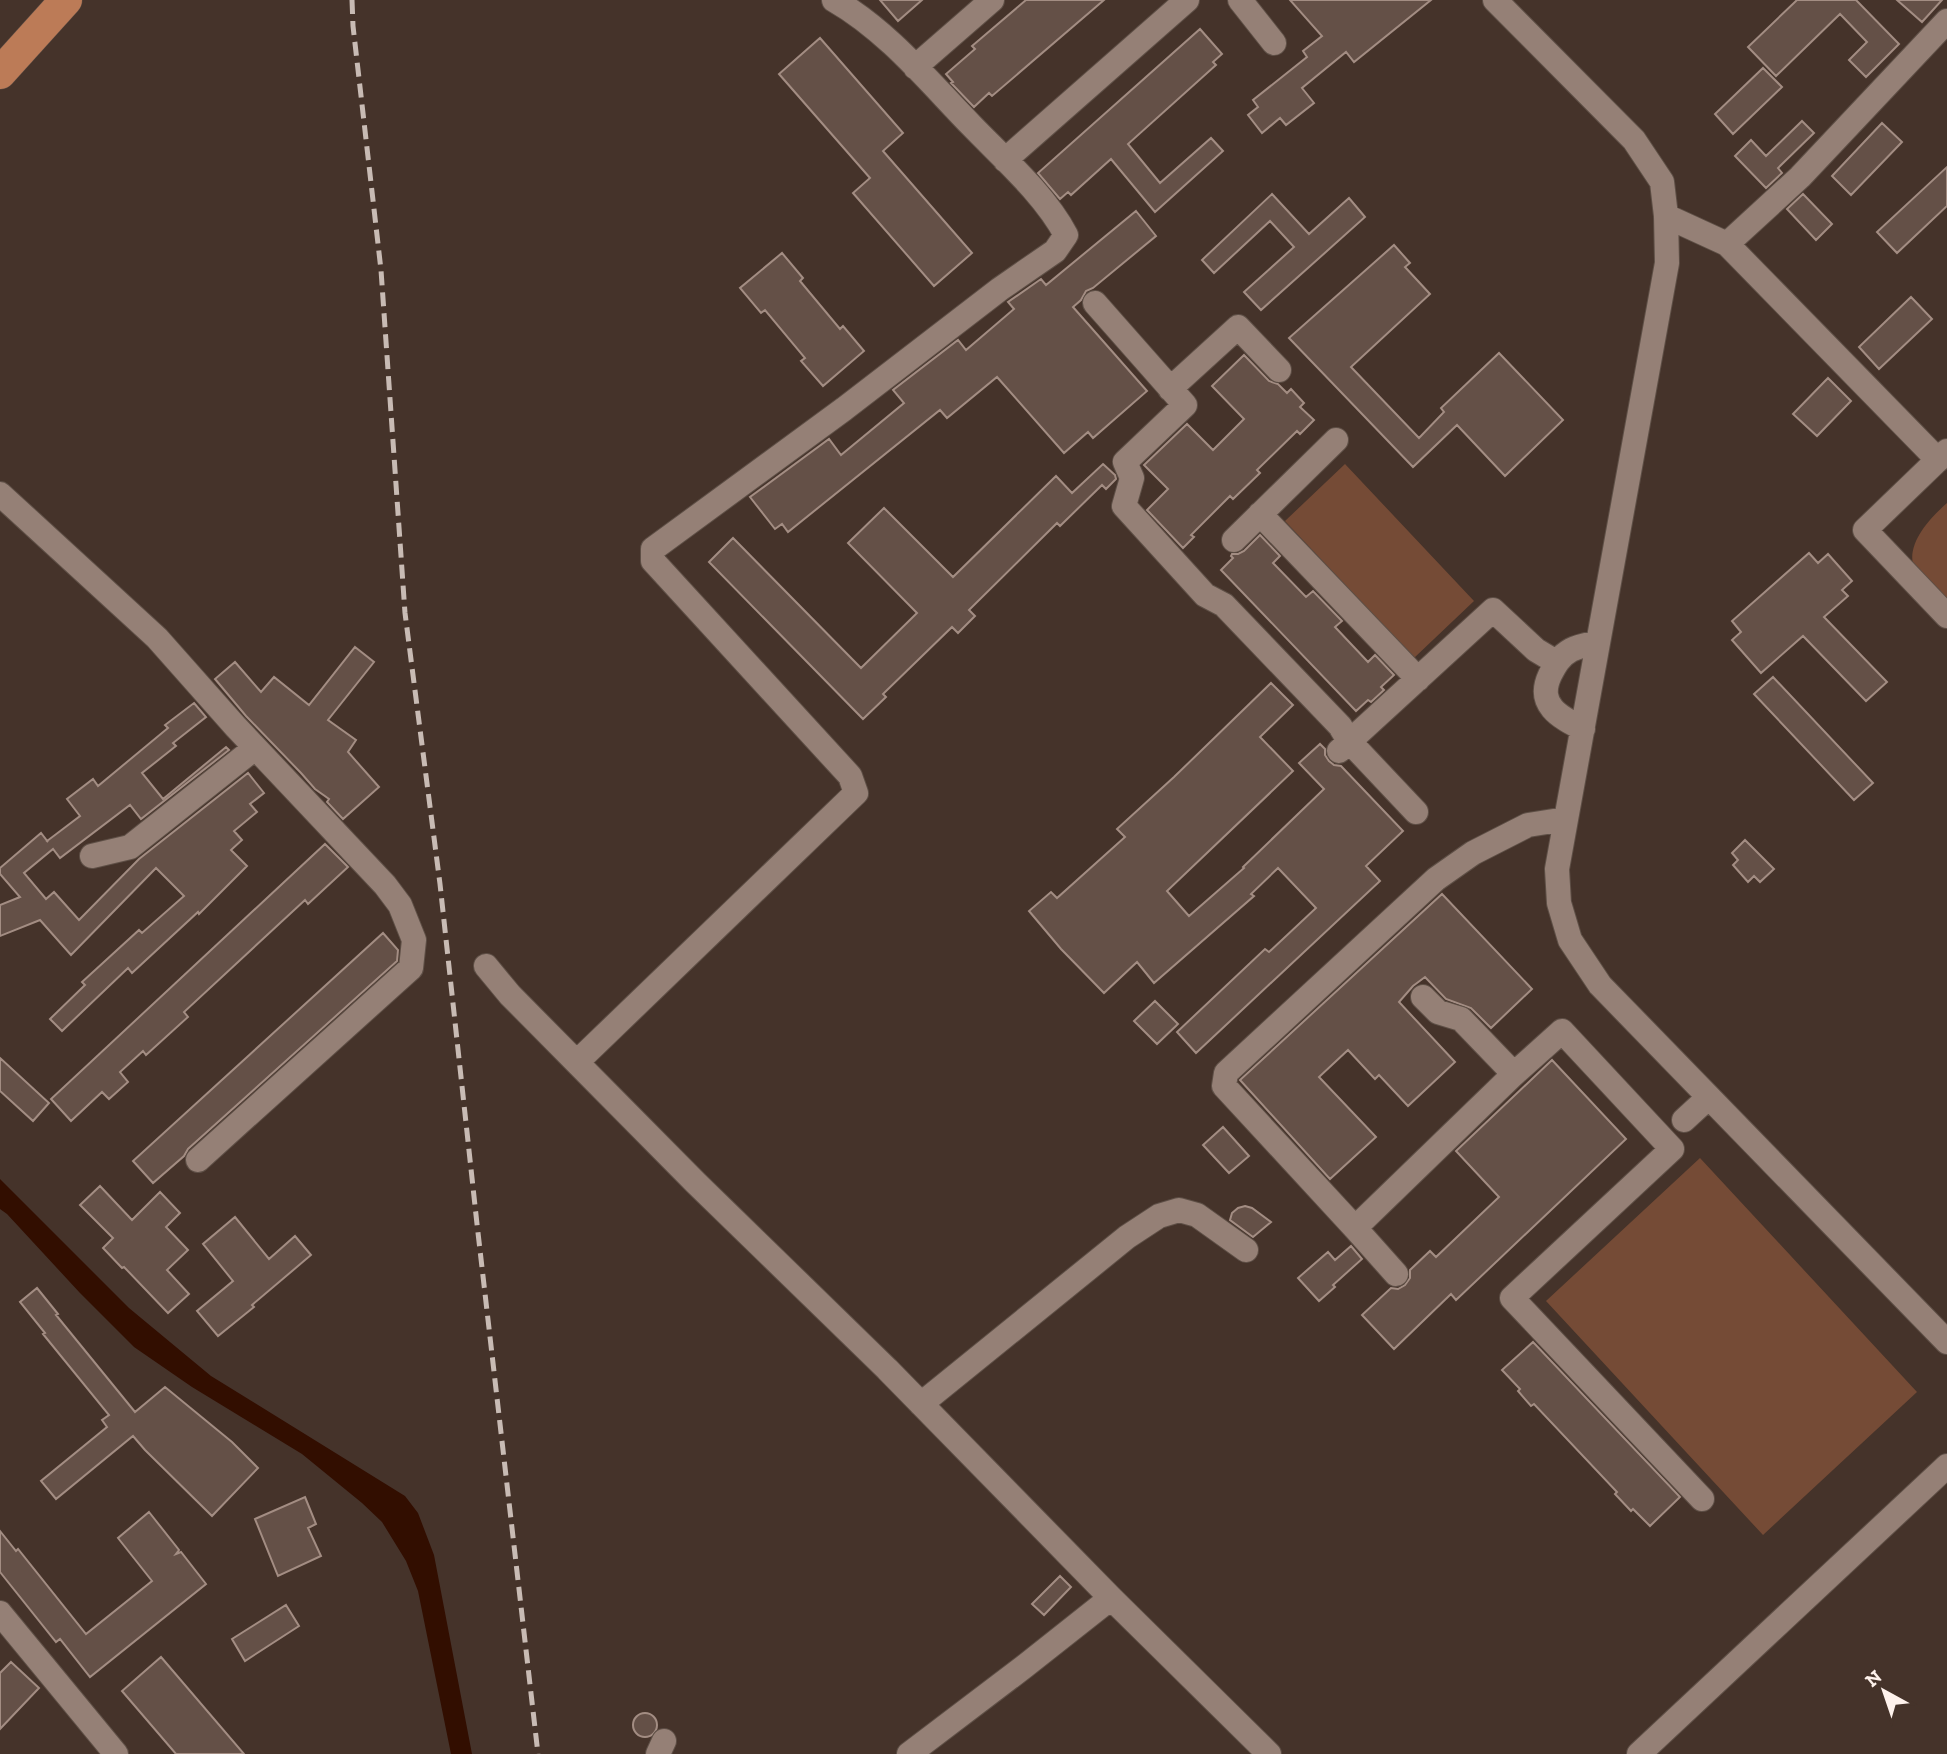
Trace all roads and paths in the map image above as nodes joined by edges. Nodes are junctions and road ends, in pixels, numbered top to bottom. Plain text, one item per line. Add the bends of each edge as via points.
1 (66, 0) edge
2 (834, 0) edge
3 (992, 0) edge
4 (1187, 0) edge
5 (1240, 0) edge
6 (1495, 0) edge
7 (1947, 21) edge
8 (1274, 43) dead end
9 (915, 67) junction
10 (1, 71) edge
11 (1005, 160) junction
12 (1666, 216) junction
13 (1727, 244) junction
14 (1096, 303) dead end
15 (1279, 370) dead end
16 (1170, 389) junction
17 (1336, 440) dead end
18 (1943, 456) edge
19 (0, 494) edge
20 (1260, 514) junction
21 (1234, 540) dead end
22 (1947, 616) edge
23 (1598, 642) junction
24 (1556, 662) junction
25 (1418, 678) junction
26 (1583, 729) junction
27 (1344, 746) junction
28 (256, 748) junction
29 (1416, 813) dead end
30 (1566, 819) junction
31 (92, 856) dead end
32 (486, 966) dead end
33 (1423, 998) dead end
34 (577, 1062) junction
35 (1514, 1074) junction
36 (1709, 1097) junction
37 (1672, 1131) junction
38 (198, 1160) dead end
39 (1354, 1228) junction
40 (1246, 1251) dead end
41 (1396, 1274) dead end
42 (1947, 1342) edge
43 (921, 1404) junction
44 (1947, 1466) edge
45 (1702, 1499) dead end
46 (1111, 1598) junction
47 (0, 1613) edge
48 (116, 1754) edge
49 (909, 1754) edge
50 (1269, 1754) edge
51 (1639, 1754) edge

1 - 10 main road
2 - 9 street via 881,32
3 - 9 street
4 - 11 street
5 - 8 street
6 - 12 street via 1634,140 1662,182
7 - 13 street via 1800,177
9 - 11 street
11 - 34 street via 1056,216 1066,235 1055,251 653,549 653,561 850,776 856,793
12 - 13 street
12 - 23 street via 1667,263
13 - 18 street
14 - 16 street
15 - 16 street via 1238,327
16 - 27 street via 1185,405 1125,462 1132,478 1124,506 1205,596 1224,605 1340,726
17 - 20 street
18 - 22 street via 1865,530
19 - 28 street via 157,638
20 - 21 street
20 - 25 street
23 - 24 street via 1572,649
23 - 26 street
24 - 25 street via 1493,610
24 - 26 street via 1544,686 1548,703 1559,717
25 - 27 street
26 - 30 street
27 - 29 street
28 - 31 street via 130,847
28 - 38 street via 400,905 414,940 411,968
30 - 36 street via 1557,869 1559,903 1570,940 1600,985
30 - 39 street via 1528,825 1473,853 1436,879 1226,1073 1224,1086
32 - 34 street
33 - 35 street via 1438,1012 1461,1019
34 - 43 street
35 - 37 street via 1562,1031
35 - 39 street
36 - 37 street
36 - 42 street
37 - 45 street via 1672,1149 1512,1298
39 - 41 street
40 - 43 street via 1197,1215 1179,1210 1159,1216
43 - 46 street
44 - 51 street
46 - 49 street
46 - 50 street
47 - 48 street

